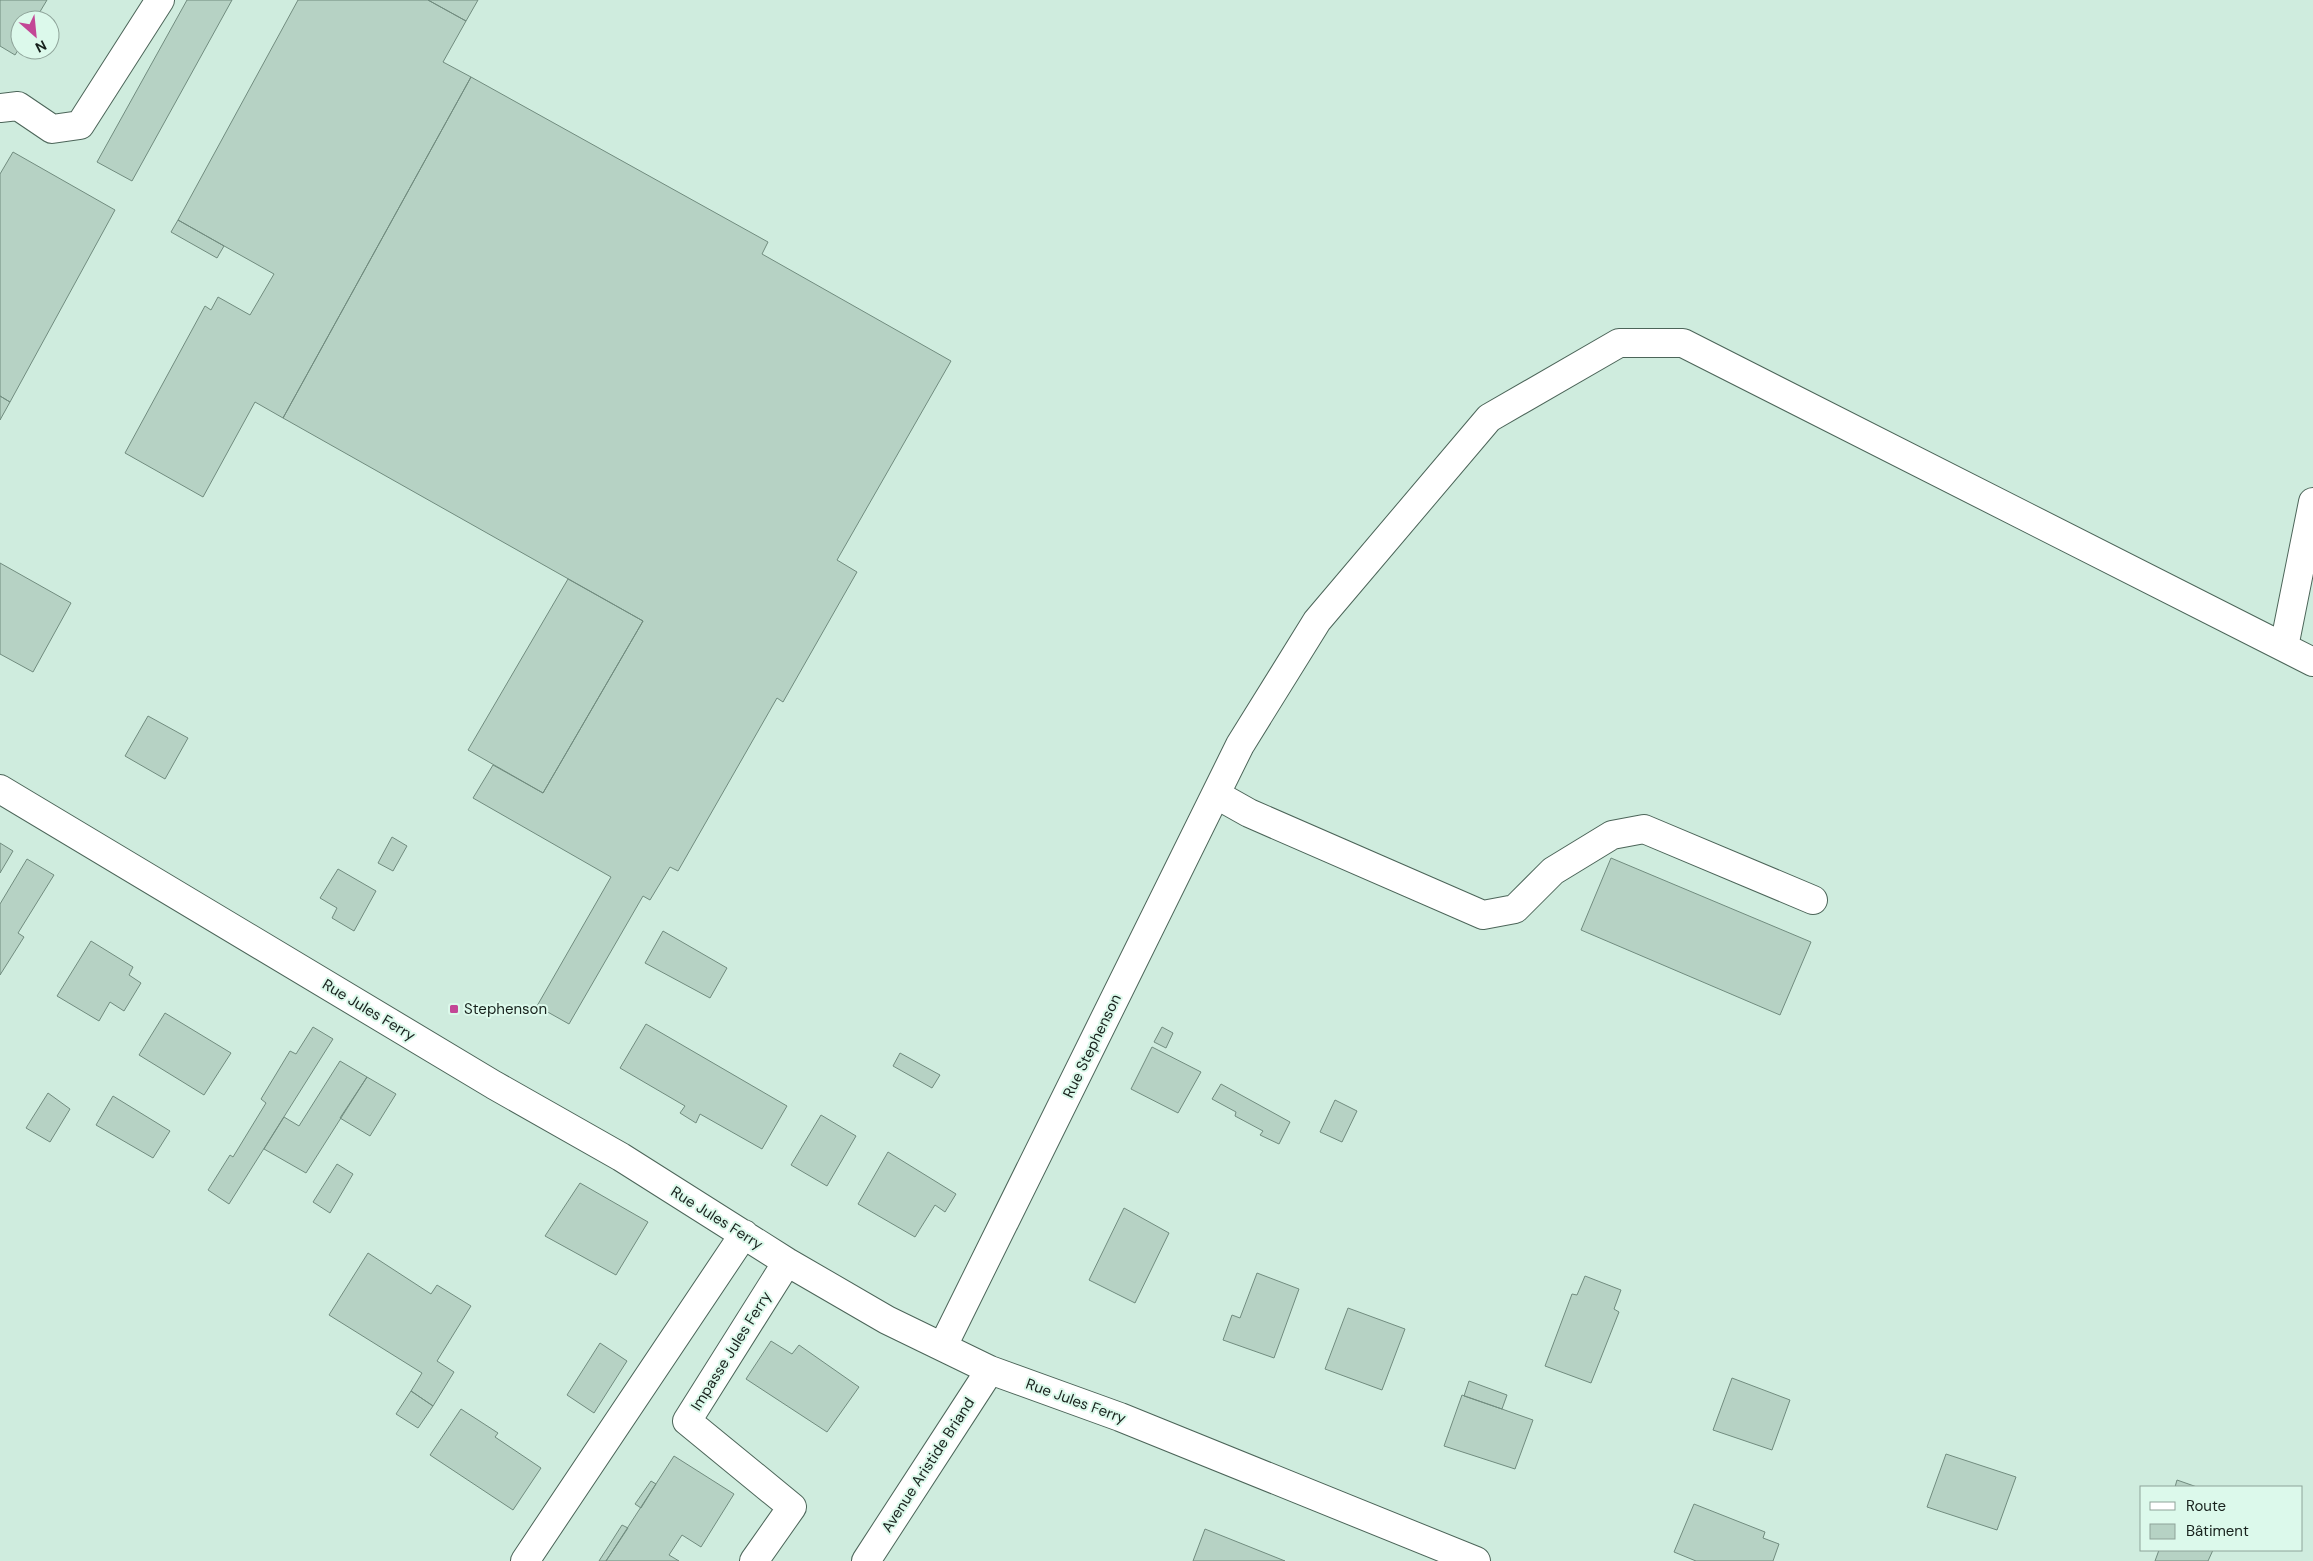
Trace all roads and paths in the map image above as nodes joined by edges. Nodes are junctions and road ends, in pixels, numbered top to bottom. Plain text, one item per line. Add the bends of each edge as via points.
1 (160, 0) edge
2 (0, 108) edge
3 (2313, 502) edge
4 (2284, 647) junction
5 (2313, 662) edge
6 (0, 789) edge
7 (1217, 795) junction
8 (1813, 900) dead end
9 (744, 1234) junction
10 (787, 1262) junction
11 (942, 1346) junction
12 (990, 1370) junction
13 (525, 1561) edge
14 (754, 1561) edge
15 (866, 1561) edge
16 (1476, 1561) edge

1 - 2 street via 80,125 52,128 18,106
3 - 4 street
4 - 5 street, Rue Stephenson
4 - 7 street, Rue Stephenson via 1683,343 1619,343 1489,418 1317,621 1240,745
6 - 9 street, Rue Jules Ferry via 442,1054 621,1157
7 - 8 street via 1249,813 1483,915 1515,909 1553,871 1612,835 1644,830
7 - 11 street, Rue Stephenson
9 - 10 street, Rue Jules Ferry
9 - 13 street
10 - 11 street, Rue Jules Ferry via 887,1320
10 - 14 street, Impasse Jules Ferry via 687,1421 792,1507
11 - 12 street, Rue Jules Ferry
12 - 15 street, Avenue Aristide Briand
12 - 16 street, Rue Jules Ferry via 1127,1420

